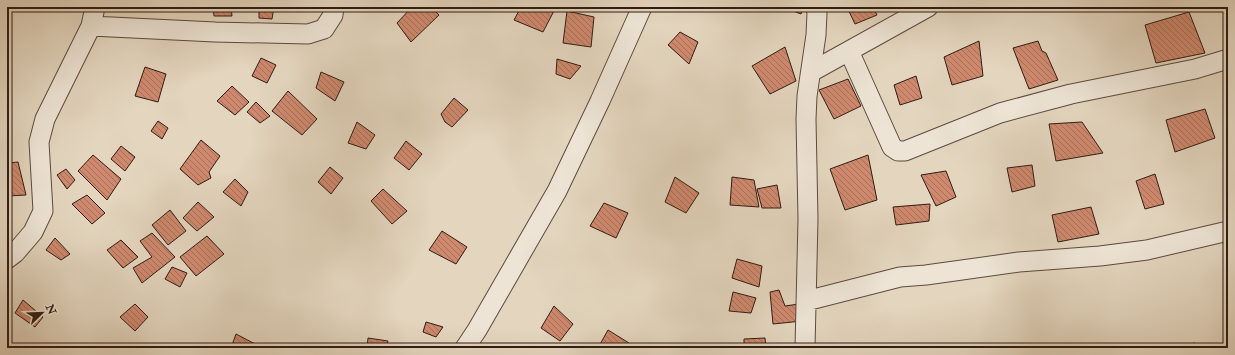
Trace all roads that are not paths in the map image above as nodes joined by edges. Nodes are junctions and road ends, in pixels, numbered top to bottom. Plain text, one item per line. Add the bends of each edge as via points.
1 (95, 7) edge
2 (334, 7) edge
3 (642, 7) edge
4 (816, 7) edge
5 (928, 7) edge
6 (90, 26) junction
7 (849, 51) junction
8 (1228, 59) edge
9 (811, 72) junction
10 (1228, 231) edge
11 (7, 259) edge
12 (806, 301) junction
13 (465, 348) edge
14 (806, 348) edge

1 - 6 street
2 - 6 street via 333,15 324,29 308,34
3 - 13 street via 557,191
4 - 9 street via 816,35
5 - 7 street
6 - 11 street via 45,119 39,142 43,211 33,232
7 - 8 street via 892,147 898,151 905,151 1000,113 1071,94 1195,69
7 - 9 street
9 - 12 street via 806,119
10 - 12 street via 1147,250 900,277
12 - 14 street

